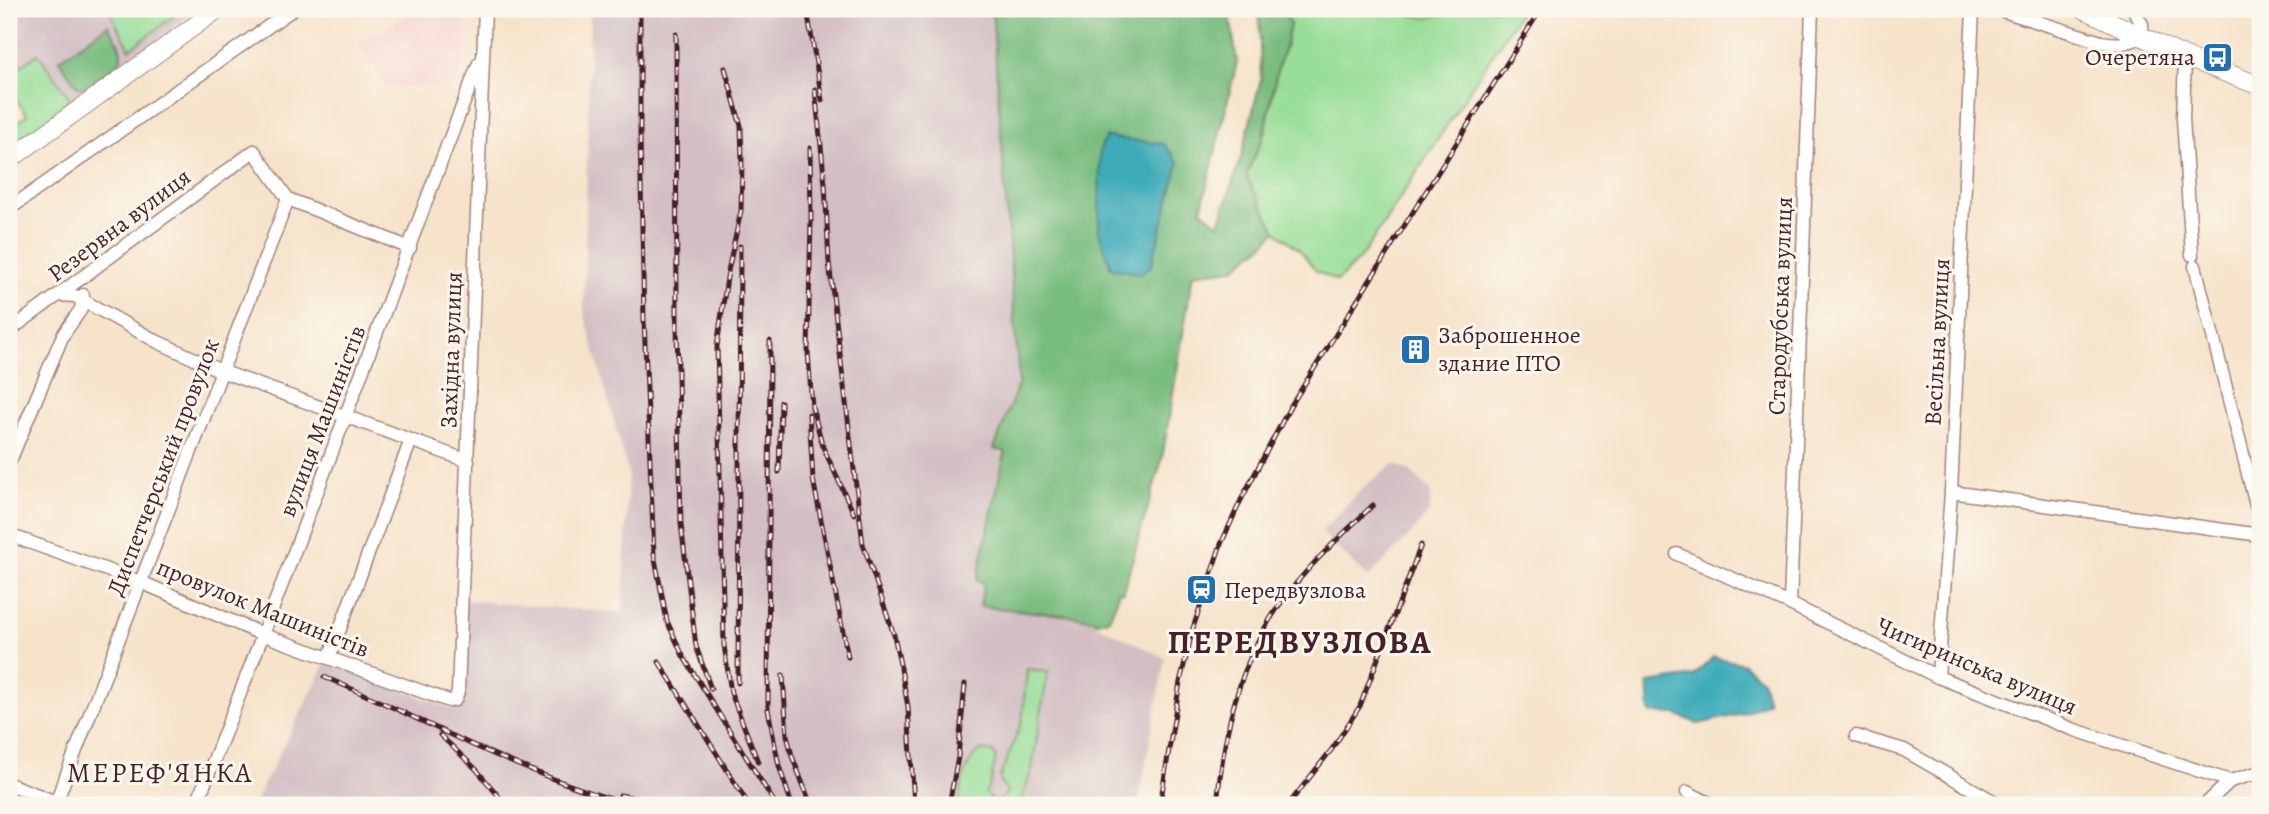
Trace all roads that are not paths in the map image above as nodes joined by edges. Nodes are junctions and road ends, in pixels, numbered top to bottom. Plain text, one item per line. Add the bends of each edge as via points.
1 (218, 9) edge
2 (293, 9) edge
3 (485, 9) edge
4 (1812, 9) edge
5 (1973, 9) edge
6 (1997, 9) edge
7 (2084, 9) edge
8 (2133, 9) edge
9 (2142, 36) junction
10 (484, 52) junction
11 (2185, 57) junction
12 (2260, 86) edge
13 (9, 160) edge
14 (288, 199) junction
15 (9, 209) edge
16 (410, 248) junction
17 (86, 276) junction
18 (59, 295) junction
19 (82, 300) junction
20 (9, 331) edge
21 (221, 371) junction
22 (345, 416) junction
23 (411, 440) junction
24 (468, 461) junction
25 (9, 463) edge
26 (1951, 492) junction
27 (2260, 521) edge
28 (9, 535) edge
29 (2260, 535) edge
30 (1677, 554) dead end
31 (143, 583) junction
32 (1790, 604) junction
33 (264, 635) junction
34 (329, 658) junction
35 (1938, 677) junction
36 (458, 692) joint
37 (1856, 736) dead end
38 (2260, 772) edge
39 (2230, 781) junction
40 (9, 783) edge
41 (1687, 792) dead end
42 (58, 804) edge
43 (197, 805) edge
44 (1713, 805) edge
45 (2000, 805) edge
46 (2205, 805) edge

1 - 13 highway
2 - 15 street
3 - 10 street, Західна вулиця
4 - 32 street, Стародубська вулиця
5 - 26 street, Весільна вулиця
6 - 9 street via 2101,42 2123,44
7 - 9 highway
8 - 9 street via 2142,24
9 - 11 highway
10 - 16 street, вулиця Машиністів
10 - 24 street, Західна вулиця
11 - 12 highway
11 - 27 street via 2183,118 2194,261
14 - 16 street
14 - 17 street, Резервна вулиця via 254,151
14 - 21 street, Диспетчерський провулок
16 - 22 street, вулиця Машиністів
17 - 18 street, Резервна вулиця
17 - 19 street
18 - 19 street
18 - 20 street, Резервна вулиця
19 - 21 street
19 - 25 street
21 - 22 street
21 - 31 street, Диспетчерський провулок
22 - 23 street
22 - 33 street, вулиця Машиністів
23 - 24 street
23 - 34 street
24 - 36 street, Західна вулиця
26 - 29 street
26 - 35 street, Весільна вулиця
28 - 31 street, провулок Машиністів
30 - 32 street, Чигиринська вулиця
31 - 33 street, провулок Машиністів
31 - 42 street, Диспетчерський провулок
32 - 35 street, Чигиринська вулиця
33 - 34 street, провулок Машиністів
33 - 43 street, вулиця Машиністів
34 - 36 street, провулок Машиністів via 449,701 455,700
35 - 39 street, Чигиринська вулиця via 2072,729
37 - 45 street via 1904,750
38 - 39 street
39 - 46 street
40 - 42 street
41 - 44 street

